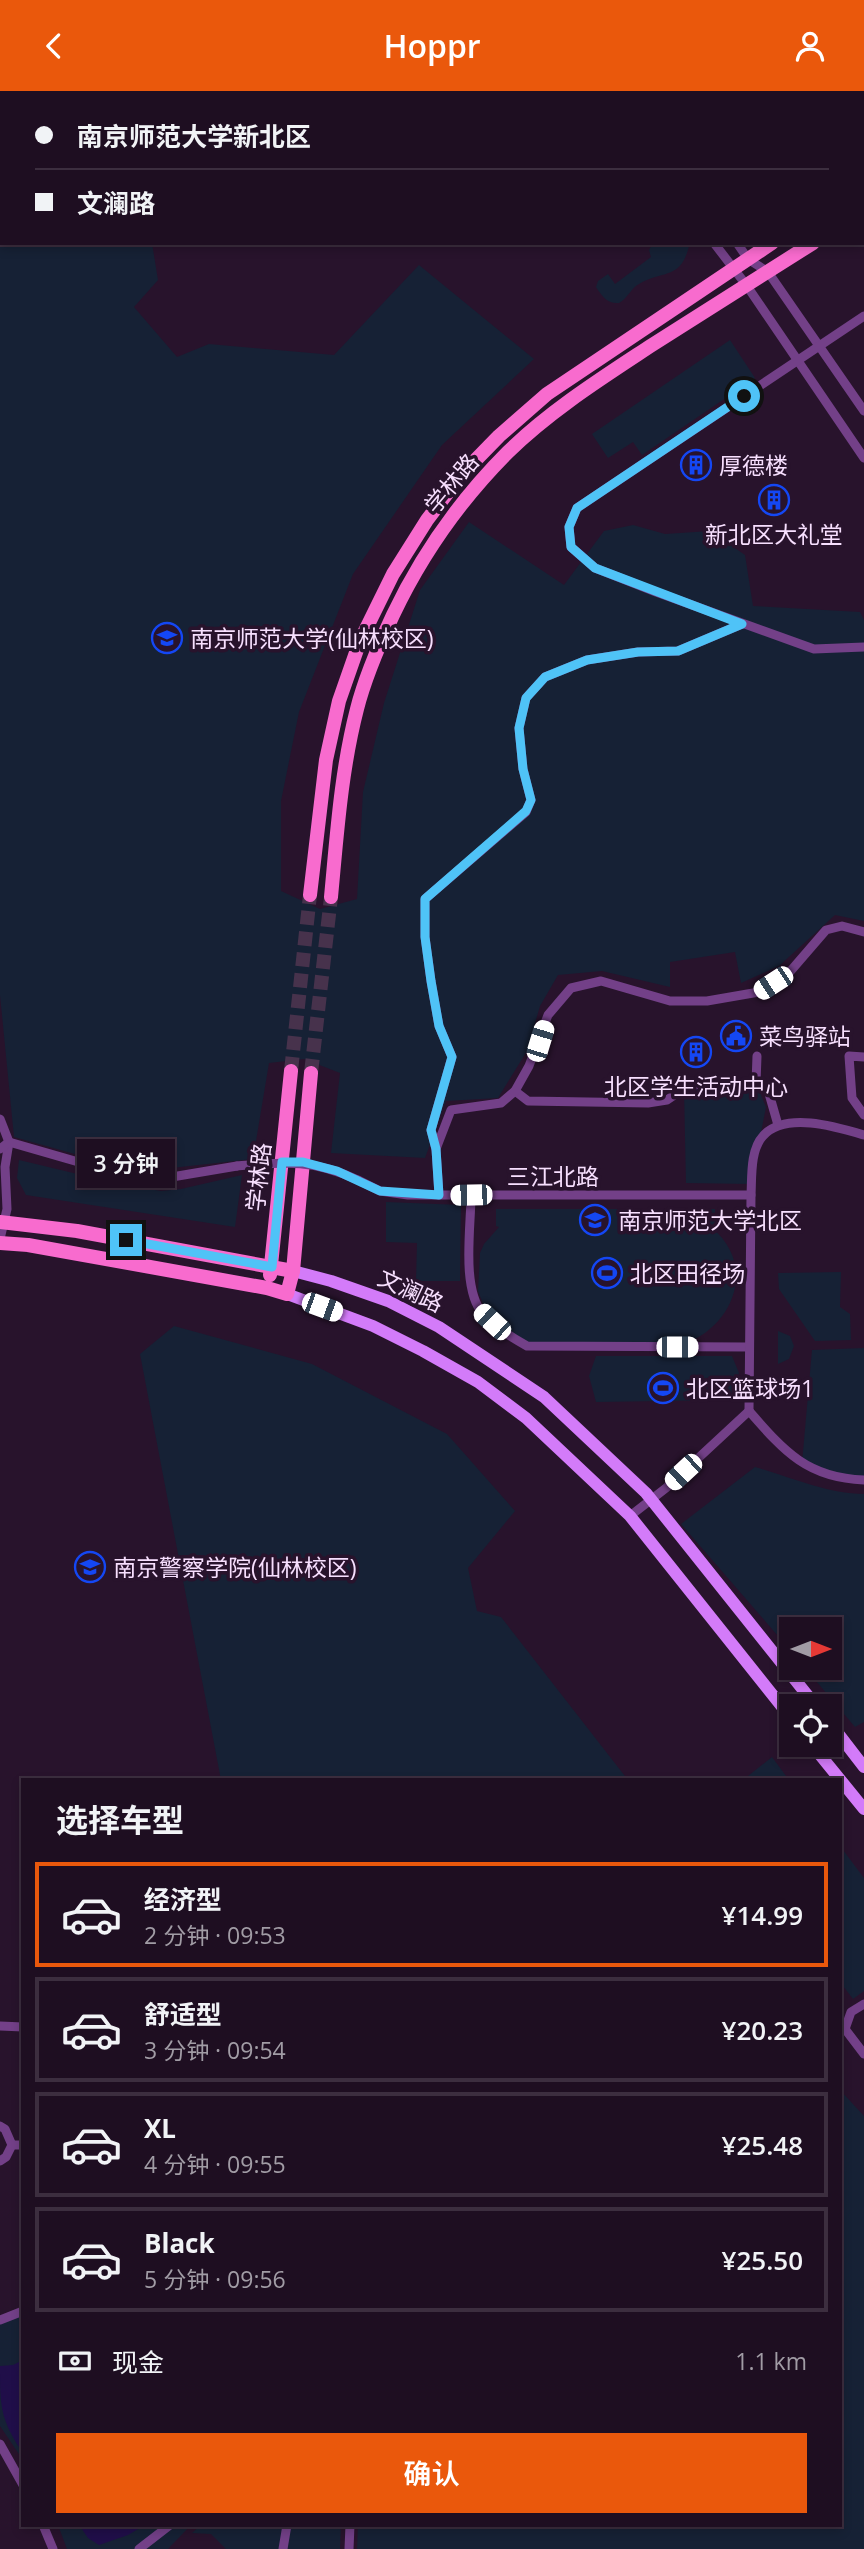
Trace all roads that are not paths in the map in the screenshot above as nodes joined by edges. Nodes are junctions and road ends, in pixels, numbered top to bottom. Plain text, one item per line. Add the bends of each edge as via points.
1 (715, 245) edge
2 (738, 245) edge
3 (769, 245) edge
4 (810, 245) edge
5 (748, 259) junction
6 (733, 270) junction
7 (768, 272) junction
8 (747, 286) junction
9 (864, 316) edge
10 (819, 347) junction
11 (797, 361) junction
12 (864, 411) edge
13 (864, 458) edge
14 (742, 624) junction
15 (864, 647) edge
16 (310, 895) tunnel mouth
17 (331, 897) tunnel mouth
18 (864, 932) edge
19 (757, 1056) dead end
20 (864, 1057) edge
21 (291, 1071) tunnel mouth
22 (312, 1073) tunnel mouth
23 (756, 1083) junction
24 (515, 1091) junction
25 (864, 1115) edge
26 (0, 1119) edge
27 (778, 1125) junction
28 (864, 1135) edge
29 (9, 1142) junction
30 (0, 1149) edge
31 (436, 1149) junction
32 (282, 1162) junction
33 (303, 1162) junction
34 (439, 1195) junction
35 (471, 1195) junction
36 (751, 1195) junction
37 (1, 1222) edge
38 (0, 1241) edge
39 (272, 1267) junction
40 (293, 1271) junction
41 (267, 1288) junction
42 (287, 1294) junction
43 (749, 1347) junction
44 (749, 1411) junction
45 (864, 1480) edge
46 (650, 1498) junction
47 (630, 1516) junction
48 (806, 1694) edge
49 (779, 1703) edge
50 (842, 1739) edge
51 (822, 1757) edge
52 (864, 1767) edge
53 (839, 1778) edge
54 (842, 1782) edge
55 (864, 1809) edge
56 (864, 2004) edge
57 (0, 2026) edge
58 (21, 2027) edge
59 (864, 2055) edge
60 (0, 2126) edge
61 (12, 2145) junction
62 (21, 2145) edge
63 (0, 2161) edge
64 (21, 2312) edge
65 (0, 2320) edge
66 (0, 2444) edge
67 (21, 2481) edge
68 (44, 2527) edge
69 (167, 2527) edge
70 (287, 2527) edge
71 (350, 2527) edge
72 (53, 2549) edge
73 (139, 2549) edge
74 (283, 2549) edge
75 (349, 2549) edge

1 - 6 street
2 - 5 street
3 - 5 main road, 学林路
4 - 7 main road, 学林路
5 - 6 main road, 学林路
5 - 7 street
6 - 8 street
6 - 16 main road, 学林路 via 547,394 461,474 427,520 393,574 360,641 339,701 326,760
7 - 8 main road, 学林路
7 - 10 street
8 - 11 street
8 - 17 main road, 学林路 via 558,408 509,451 442,528 409,582 358,706 344,765
9 - 10 street
10 - 11 street
10 - 12 street
11 - 13 street
11 - 14 street via 577,508 569,527 571,547 595,568
14 - 15 street via 814,649
14 - 31 street via 678,651 587,660 545,677 526,698 519,728 531,800 526,811 425,899 431,981 439,1026 452,1057 431,1130
18 - 24 street via 842,926 827,930 788,974 759,992 670,1000 601,981 571,988 548,1015
19 - 23 street
20 - 25 street via 849,1056 852,1098
21 - 32 main road, 学林路
22 - 33 main road, 学林路
23 - 24 street via 690,1086 667,1100 639,1103 528,1101
23 - 27 street via 768,1090
24 - 31 street via 501,1103 451,1110
26 - 29 street
27 - 28 street via 832,1126
27 - 36 street via 762,1136 754,1154
29 - 30 street
29 - 32 street, 三江北路, bridge via 127,1176 160,1179
29 - 37 street via 7,1209
31 - 34 street
32 - 33 street, 三江北路, bridge
32 - 39 main road, 学林路
33 - 34 street, 三江北路, bridge via 337,1171 380,1191
33 - 40 main road, 学林路
34 - 35 street, 三江北路
35 - 36 street, 三江北路
35 - 43 street via 471,1292 481,1312 503,1333 527,1346
36 - 43 street
37 - 38 street
37 - 39 main road, 文澜路 via 77,1231
38 - 41 main road
39 - 40 main road, 文澜路
39 - 41 main road, 学林路
40 - 42 main road, 学林路
40 - 46 main road, 文澜路 via 388,1301 492,1360 544,1397
41 - 42 main road
42 - 47 main road via 373,1326 478,1382 526,1418
43 - 44 street
44 - 45 street via 776,1441 818,1473
44 - 46 street
46 - 47 street
46 - 48 main road, 文澜路
47 - 49 main road
50 - 52 main road
51 - 53 main road
54 - 55 main road
56 - 59 street via 851,2012 845,2029
57 - 58 street
60 - 61 street
61 - 62 street
61 - 63 street
64 - 65 street
66 - 67 street
68 - 72 street
69 - 73 street
70 - 74 street
71 - 75 street

